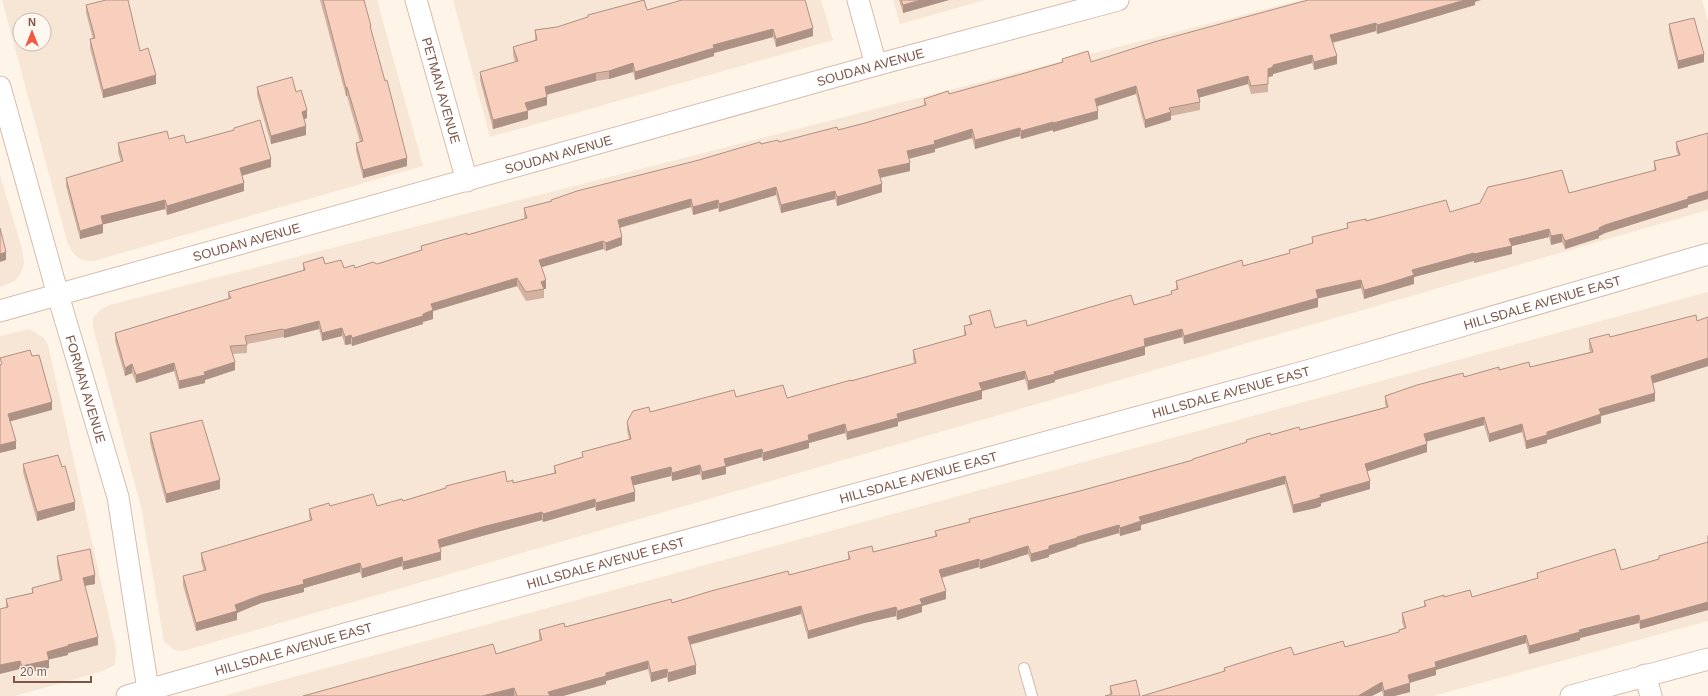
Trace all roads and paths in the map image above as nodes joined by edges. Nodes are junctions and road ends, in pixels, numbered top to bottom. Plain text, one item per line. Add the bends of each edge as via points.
1 (416, 0) edge
2 (858, 0) edge
3 (1118, 0) edge
4 (876, 65) junction
5 (0, 87) edge
6 (467, 181) junction
7 (1708, 254) edge
8 (58, 295) junction
9 (0, 311) edge
10 (1708, 659) edge
11 (1024, 668) dead end
12 (1645, 675) junction
13 (148, 693) edge
14 (127, 696) edge
15 (1032, 696) edge
16 (1571, 696) edge
17 (1651, 696) edge

1 - 6 street, PETMAN AVENUE
2 - 4 street
3 - 4 street, SOUDAN AVENUE
4 - 6 street, SOUDAN AVENUE
5 - 8 street, FORMAN AVENUE
6 - 8 street, SOUDAN AVENUE
7 - 13 street, HILLSDALE AVENUE EAST via 1307,371 356,631
8 - 9 street, SOUDAN AVENUE
8 - 13 street, FORMAN AVENUE via 118,497
10 - 12 street
11 - 15 lane
12 - 16 street
12 - 17 street
13 - 14 street, HILLSDALE AVENUE EAST

